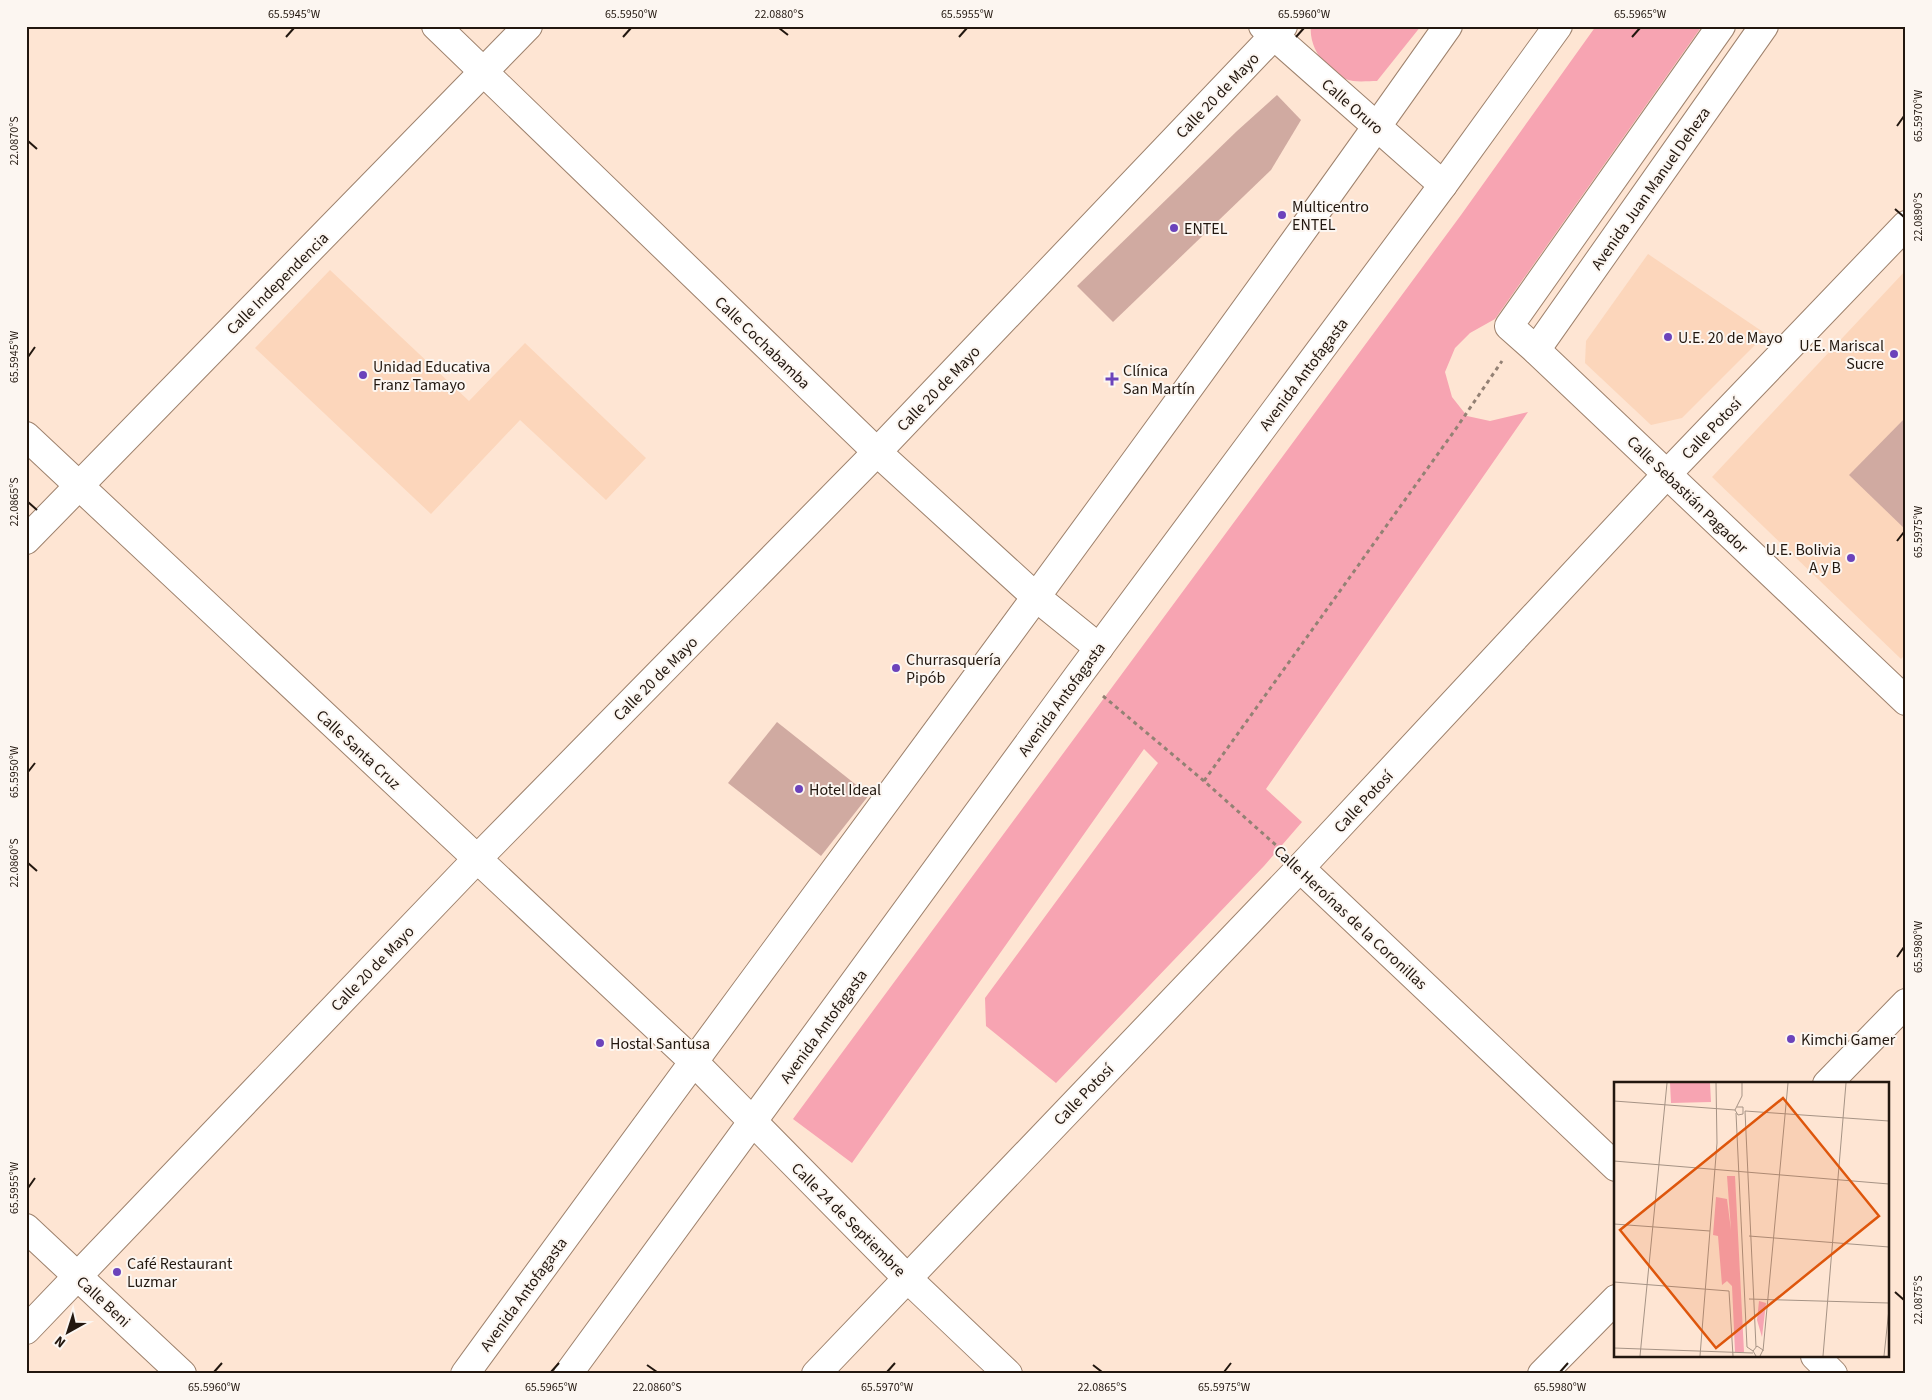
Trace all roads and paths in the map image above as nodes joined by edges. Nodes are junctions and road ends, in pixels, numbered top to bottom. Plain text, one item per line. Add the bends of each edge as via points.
1 (436, 26) edge
2 (528, 26) edge
3 (1448, 26) edge
4 (1558, 26) edge
5 (1721, 26) edge
6 (1764, 26) edge
7 (1274, 29) edge
8 (485, 72) junction
9 (1377, 127) junction
10 (1444, 185) junction
11 (1906, 225) edge
12 (1521, 337) junction
13 (26, 436) edge
14 (877, 452) junction
15 (1667, 474) junction
16 (78, 485) junction
17 (26, 540) edge
18 (1036, 597) junction
19 (1099, 648) junction
20 (1078, 676) junction
21 (1906, 701) edge
22 (1204, 781) junction
23 (476, 860) junction
24 (1300, 868) junction
25 (1906, 1003) edge
26 (693, 1061) junction
27 (1829, 1082) edge
28 (753, 1122) junction
29 (1614, 1165) edge
30 (26, 1228) edge
31 (77, 1277) junction
32 (907, 1278) junction
33 (1614, 1301) edge
34 (26, 1330) edge
35 (1817, 1358) edge
36 (182, 1374) edge
37 (465, 1374) edge
38 (568, 1374) edge
39 (816, 1374) edge
40 (1008, 1374) edge
41 (1542, 1374) edge
42 (1833, 1374) edge

1 - 8 main road, Calle Cochabamba
2 - 8 main road, Calle Independencia
3 - 9 main road, Avenida Antofagasta
4 - 10 main road, Avenida Antofagasta
5 - 12 main road
6 - 12 main road, Avenida Juan Manuel Deheza
7 - 9 main road, Calle Oruro
7 - 14 main road, Calle 20 de Mayo
8 - 14 main road, Calle Cochabamba
8 - 16 main road, Calle Independencia
9 - 10 main road, Calle Oruro
9 - 18 main road, Avenida Antofagasta
10 - 19 main road, Avenida Antofagasta
11 - 15 main road, Calle Potosí
12 - 15 main road, Calle Sebastián Pagador
12 - 22 path
13 - 16 main road, Calle Santa Cruz
14 - 18 main road, Calle Cochabamba
14 - 23 main road, Calle 20 de Mayo
15 - 21 main road, Calle Sebastián Pagador
15 - 24 main road, Calle Potosí
16 - 17 main road, Calle Independencia
16 - 23 main road, Calle Santa Cruz
18 - 19 main road, Calle Cochabamba
18 - 26 main road, Avenida Antofagasta
19 - 20 main road, Avenida Antofagasta
20 - 22 path, Calle Heroínas de la Coronillas
20 - 28 main road, Avenida Antofagasta
22 - 24 path, Calle Heroínas de la Coronillas
23 - 26 main road, Calle Santa Cruz
23 - 31 main road, Calle 20 de Mayo
24 - 29 main road, Calle Heroínas de la Coronillas
24 - 32 main road, Calle Potosí
25 - 27 main road
26 - 28 main road, Calle 24 de Septiembre
26 - 37 main road, Avenida Antofagasta
28 - 32 main road, Calle 24 de Septiembre
28 - 38 main road, Avenida Antofagasta
30 - 31 main road, Calle Beni
31 - 34 main road, Calle 20 de Mayo
31 - 36 main road, Calle Beni
32 - 39 main road, Calle Potosí
32 - 40 main road, Calle 24 de Septiembre
33 - 41 main road
35 - 42 main road

